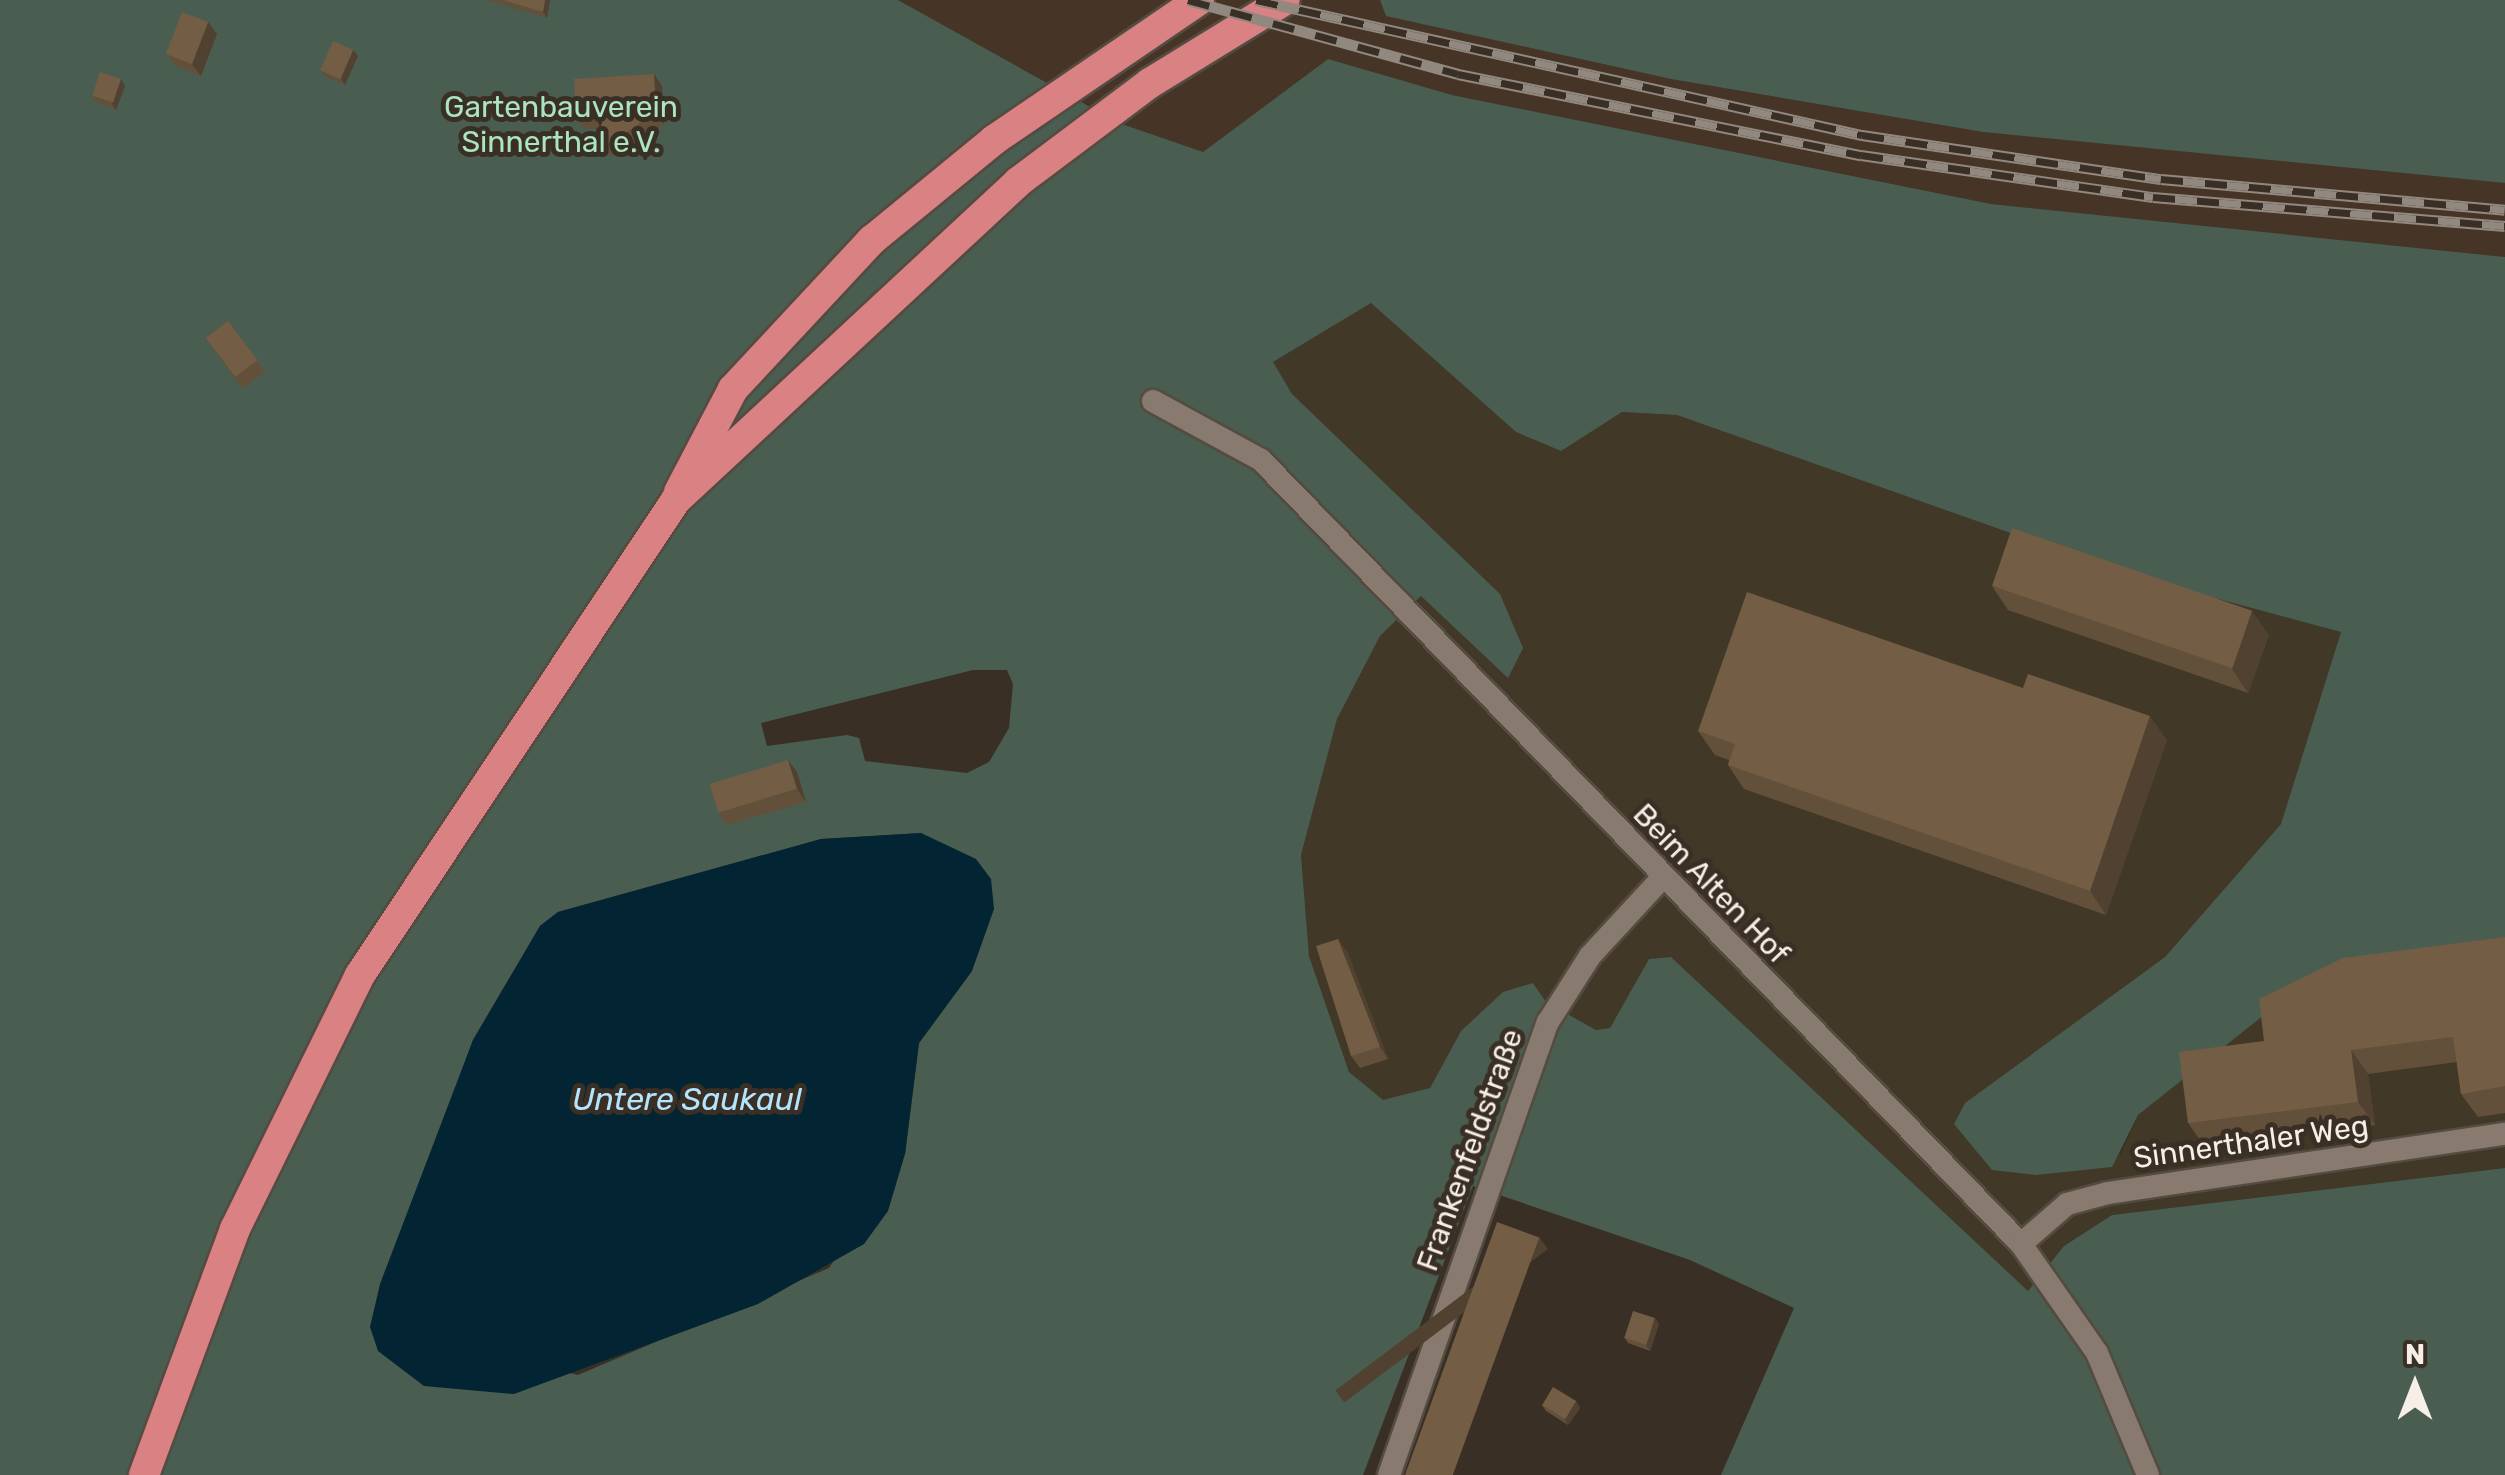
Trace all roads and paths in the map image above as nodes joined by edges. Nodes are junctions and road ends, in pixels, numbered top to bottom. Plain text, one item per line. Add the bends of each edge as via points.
1 (1199, 0) edge
2 (1285, 0) edge
3 (1153, 400) dead end
4 (676, 500) junction
5 (1663, 877) junction
6 (2505, 1134) edge
7 (2021, 1244) junction
8 (144, 1475) edge
9 (1389, 1475) edge
10 (2148, 1475) edge

1 - 4 highway via 994,140 872,240 733,389
2 - 4 highway via 1150,83 1004,193
3 - 5 street, Beim Alten Hof via 1262,460
4 - 8 highway via 360,975 235,1229
5 - 7 street, Beim Alten Hof
5 - 9 street, Frankenfeldstraße via 1590,956 1548,1022
6 - 7 street, Sinnerthaler Weg via 2108,1194 2067,1204
7 - 10 street, Beim Alten Hof via 2097,1353

